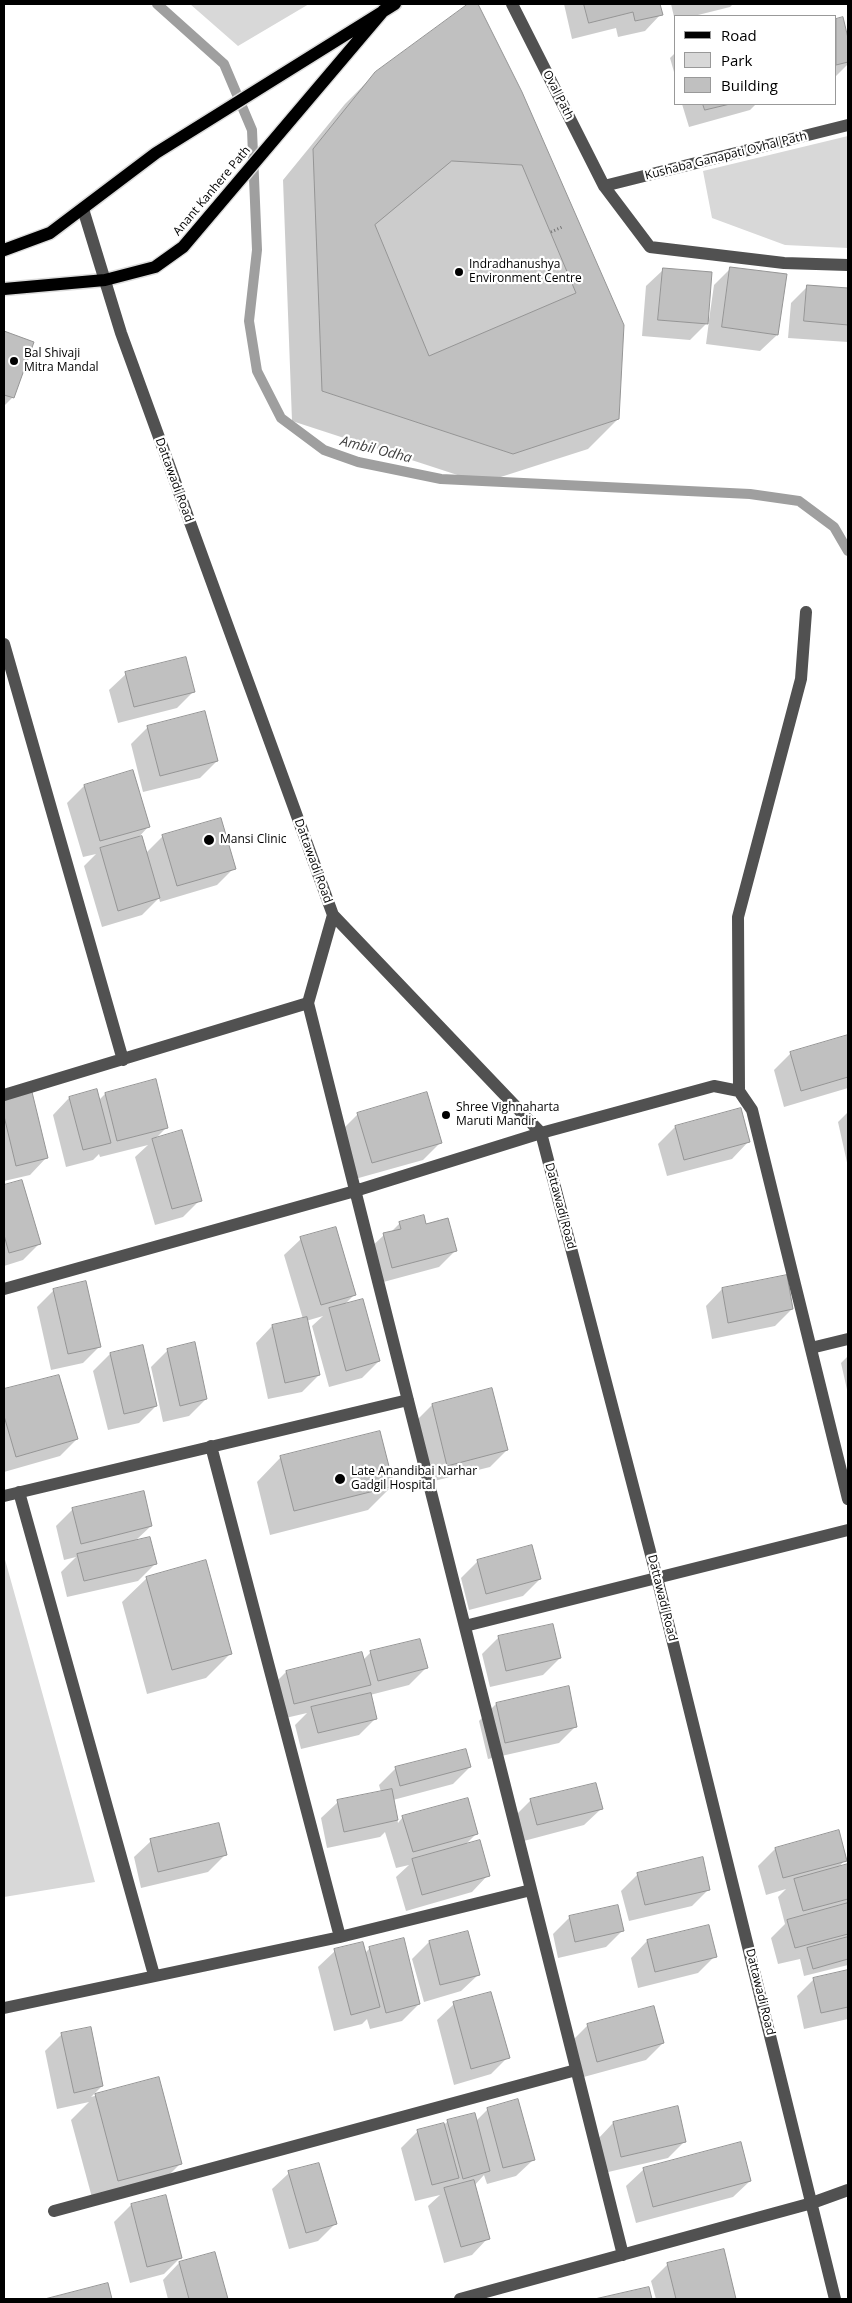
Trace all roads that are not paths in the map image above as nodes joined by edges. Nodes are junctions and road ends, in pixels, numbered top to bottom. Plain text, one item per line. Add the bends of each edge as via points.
1 (512, 4) edge
2 (389, 7) edge
3 (848, 125) edge
4 (604, 186) junction
5 (83, 208) junction
6 (4, 250) edge
7 (848, 265) edge
8 (105, 280) junction
9 (4, 289) edge
10 (806, 612) dead end
11 (4, 644) edge
12 (333, 915) junction
13 (308, 1004) junction
14 (122, 1060) junction
15 (739, 1091) junction
16 (4, 1095) edge
17 (541, 1133) junction
18 (355, 1191) junction
19 (4, 1289) edge
20 (848, 1339) edge
21 (811, 1348) junction
22 (408, 1400) junction
23 (211, 1446) junction
24 (19, 1492) junction
25 (4, 1496) edge
26 (848, 1499) edge
27 (848, 1530) edge
28 (657, 1578) junction
29 (465, 1626) junction
30 (531, 1890) junction
31 (340, 1937) junction
32 (154, 1975) junction
33 (4, 2008) edge
34 (576, 2070) junction
35 (848, 2190) edge
36 (812, 2203) junction
37 (54, 2211) dead end
38 (623, 2255) junction
39 (460, 2299) edge
40 (835, 2299) edge

1 - 4 street, Oval Path
2 - 5 main road, Anant Kanhere Path via 156,153
2 - 8 main road, Anant Kanhere Path via 183,247 155,267
3 - 4 street, Kushaba Ganapati Ovhal Path
4 - 7 street, Oval Path via 650,247 784,263
5 - 6 main road, Anant Kanhere Path via 50,233
5 - 8 street, Dattawadi Road
8 - 9 main road, Anant Kanhere Path
8 - 12 street, Dattawadi Road via 120,333
10 - 15 street via 801,679 738,918
11 - 14 street
12 - 13 street
12 - 17 street, Dattawadi Road
13 - 14 street
13 - 18 street
14 - 16 street
15 - 17 street via 714,1086
15 - 21 street via 752,1110
17 - 18 street
17 - 28 street, Dattawadi Road
18 - 19 street
18 - 22 street
20 - 21 street
21 - 26 street
22 - 23 street
22 - 29 street
23 - 24 street
23 - 31 street
24 - 25 street
24 - 32 street
27 - 28 street
28 - 29 street
28 - 36 street, Dattawadi Road
29 - 30 street
30 - 31 street
30 - 34 street
31 - 32 street
32 - 33 street
34 - 37 street
34 - 38 street
35 - 36 street
36 - 38 street
36 - 40 street, Dattawadi Road
38 - 39 street

